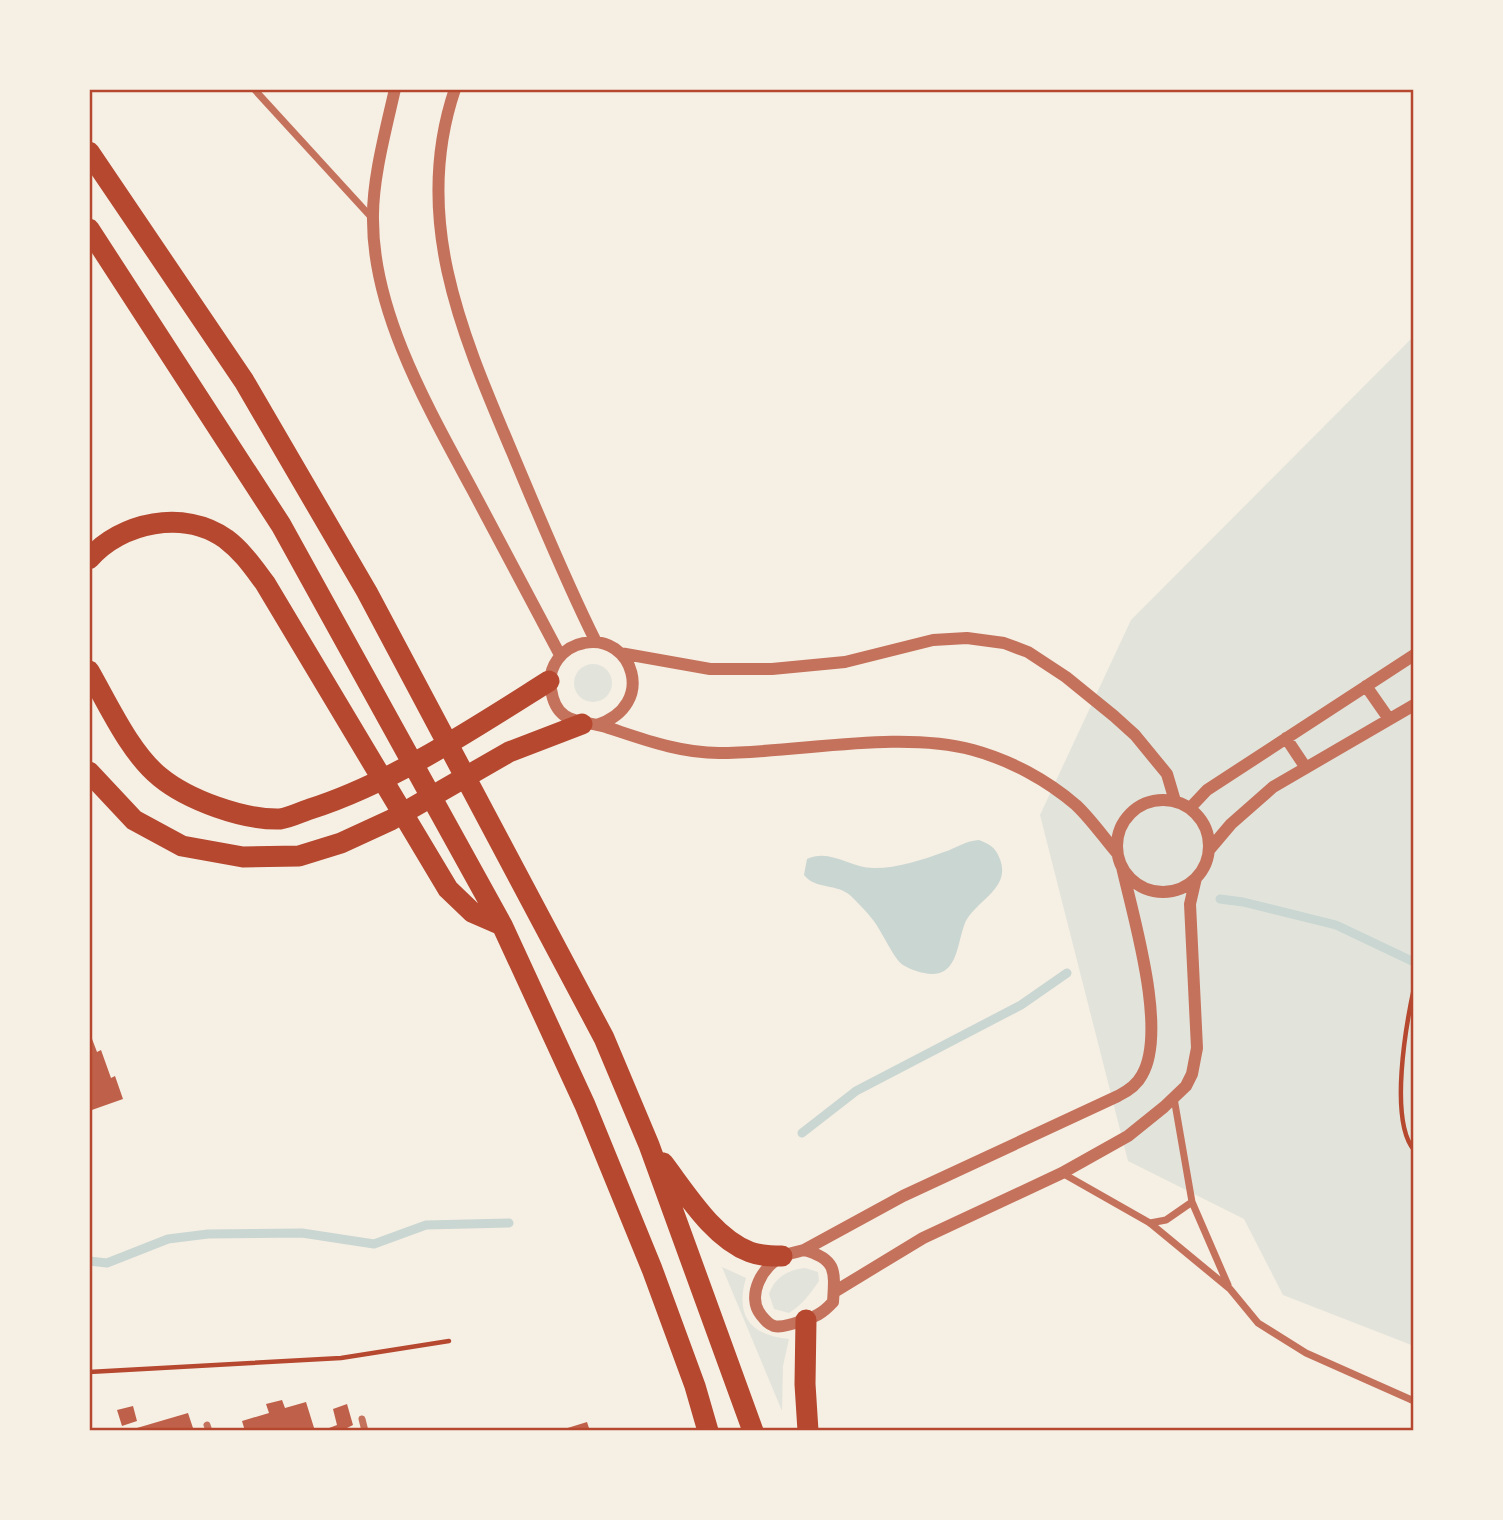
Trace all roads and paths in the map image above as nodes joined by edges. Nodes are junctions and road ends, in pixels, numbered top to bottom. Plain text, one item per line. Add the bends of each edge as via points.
1 (254, 89) edge
2 (395, 89) edge
3 (455, 89) edge
4 (89, 152) edge
5 (372, 218) junction
6 (89, 229) edge
7 (89, 559) edge
8 (596, 642) junction
9 (620, 653) junction
10 (1414, 654) edge
11 (560, 655) junction
12 (89, 671) edge
13 (549, 681) junction
14 (1366, 686) junction
15 (1414, 705) edge
16 (1389, 719) junction
17 (589, 724) junction
18 (1286, 738) junction
19 (1306, 768) junction
20 (89, 772) edge
21 (1175, 801) junction
22 (1189, 808) junction
23 (1209, 850) junction
24 (1117, 853) junction
25 (1122, 867) junction
26 (1196, 878) junction
27 (502, 925) junction
28 (1414, 988) edge
29 (1174, 1098) junction
30 (649, 1146) junction
31 (1414, 1150) edge
32 (1062, 1172) junction
33 (1192, 1202) junction
34 (1150, 1223) junction
35 (804, 1250) junction
36 (782, 1256) junction
37 (1230, 1289) junction
38 (834, 1292) junction
39 (806, 1320) junction
40 (449, 1341) dead end
41 (89, 1371) edge
42 (1414, 1401) edge
43 (362, 1419) dead end
44 (365, 1431) edge
45 (708, 1431) edge
46 (753, 1431) edge
47 (808, 1431) edge

1 - 5 street
2 - 5 street
3 - 8 street via 442,132 438,174 446,271 476,368 564,578
4 - 30 highway via 244,380 367,592 604,1038
5 - 11 street via 384,296 427,406
6 - 27 highway via 281,525
7 - 27 highway via 101,545 125,531 166,522 191,524 213,533 245,556 447,889 472,912
8 - 9 street
8 - 11 street via 570,647
9 - 17 street via 632,676 629,702 610,721
9 - 21 street via 710,669 772,669 845,662 933,640 1004,643 1028,652 1066,677 1135,735 1167,774
10 - 14 street
11 - 13 street
12 - 13 highway via 141,757 160,777 202,801 241,814 281,819 366,788
13 - 17 street via 558,709 569,719
14 - 16 street
14 - 18 street
15 - 16 street
16 - 19 street
17 - 20 highway via 509,752 391,820 299,856 243,857 182,846 134,820
17 - 24 street via 660,745 718,753 875,743 935,743 974,750 1044,782 1076,806
18 - 19 street
18 - 22 street via 1207,790
19 - 23 street via 1249,807
21 - 22 street
21 - 24 street via 1158,800 1130,813 1117,839
22 - 23 street via 1201,819
23 - 26 street
24 - 25 street
25 - 26 street via 1130,879 1156,891 1184,887
25 - 35 street via 1143,957 1152,1034 1146,1066 1132,1088 903,1196
26 - 29 street via 1190,904 1197,1048 1192,1074
27 - 45 highway via 652,1269
28 - 31 path via 1405,1030 1402,1086 1403,1121
29 - 32 street via 1128,1136
29 - 33 street
30 - 36 highway via 690,1199 731,1241 752,1253
30 - 46 highway
32 - 34 street
32 - 38 street via 923,1238
33 - 34 street via 1166,1220
33 - 37 street
34 - 37 street
35 - 36 street
35 - 38 street via 827,1261 834,1274
36 - 39 street via 757,1285 757,1310 773,1326
37 - 42 street via 1258,1323 1306,1353
38 - 39 street via 833,1302 824,1312
39 - 47 highway
40 - 41 path via 341,1358
43 - 44 street

